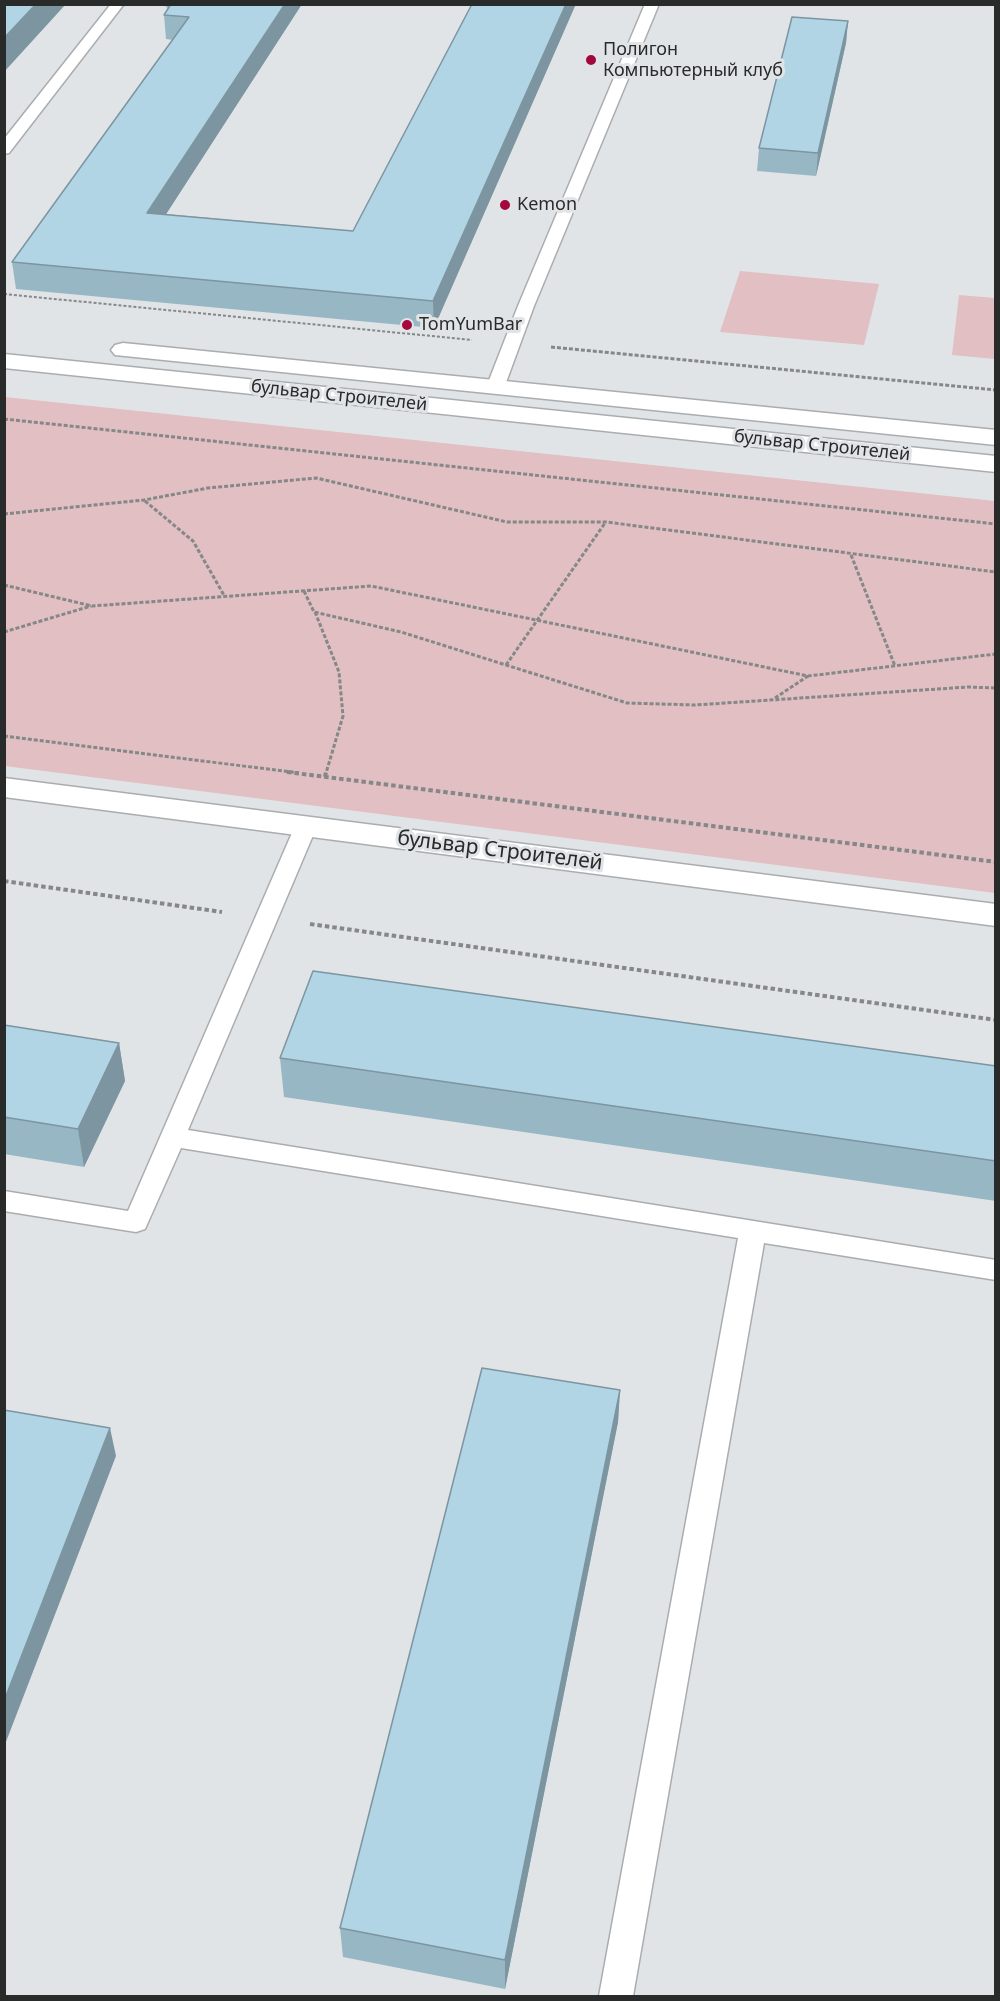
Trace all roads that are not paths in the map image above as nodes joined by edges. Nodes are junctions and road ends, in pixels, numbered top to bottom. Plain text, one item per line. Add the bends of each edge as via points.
1 (118, 4) edge
2 (652, 4) edge
3 (4, 150) edge
4 (4, 338) edge
5 (4, 361) edge
6 (495, 388) junction
7 (996, 438) edge
8 (996, 464) edge
9 (4, 787) edge
10 (306, 826) junction
11 (996, 915) edge
12 (173, 1137) junction
13 (4, 1201) edge
14 (753, 1231) junction
15 (996, 1270) edge
16 (616, 1996) edge

1 - 3 lane
2 - 6 lane
4 - 6 main road, бульвар Строителей
5 - 8 main road, бульвар Строителей
6 - 7 main road, бульвар Строителей
9 - 10 main road, бульвар Строителей
10 - 11 main road, бульвар Строителей
10 - 12 lane
12 - 13 lane via 136,1222
12 - 14 lane
14 - 15 lane
14 - 16 lane

